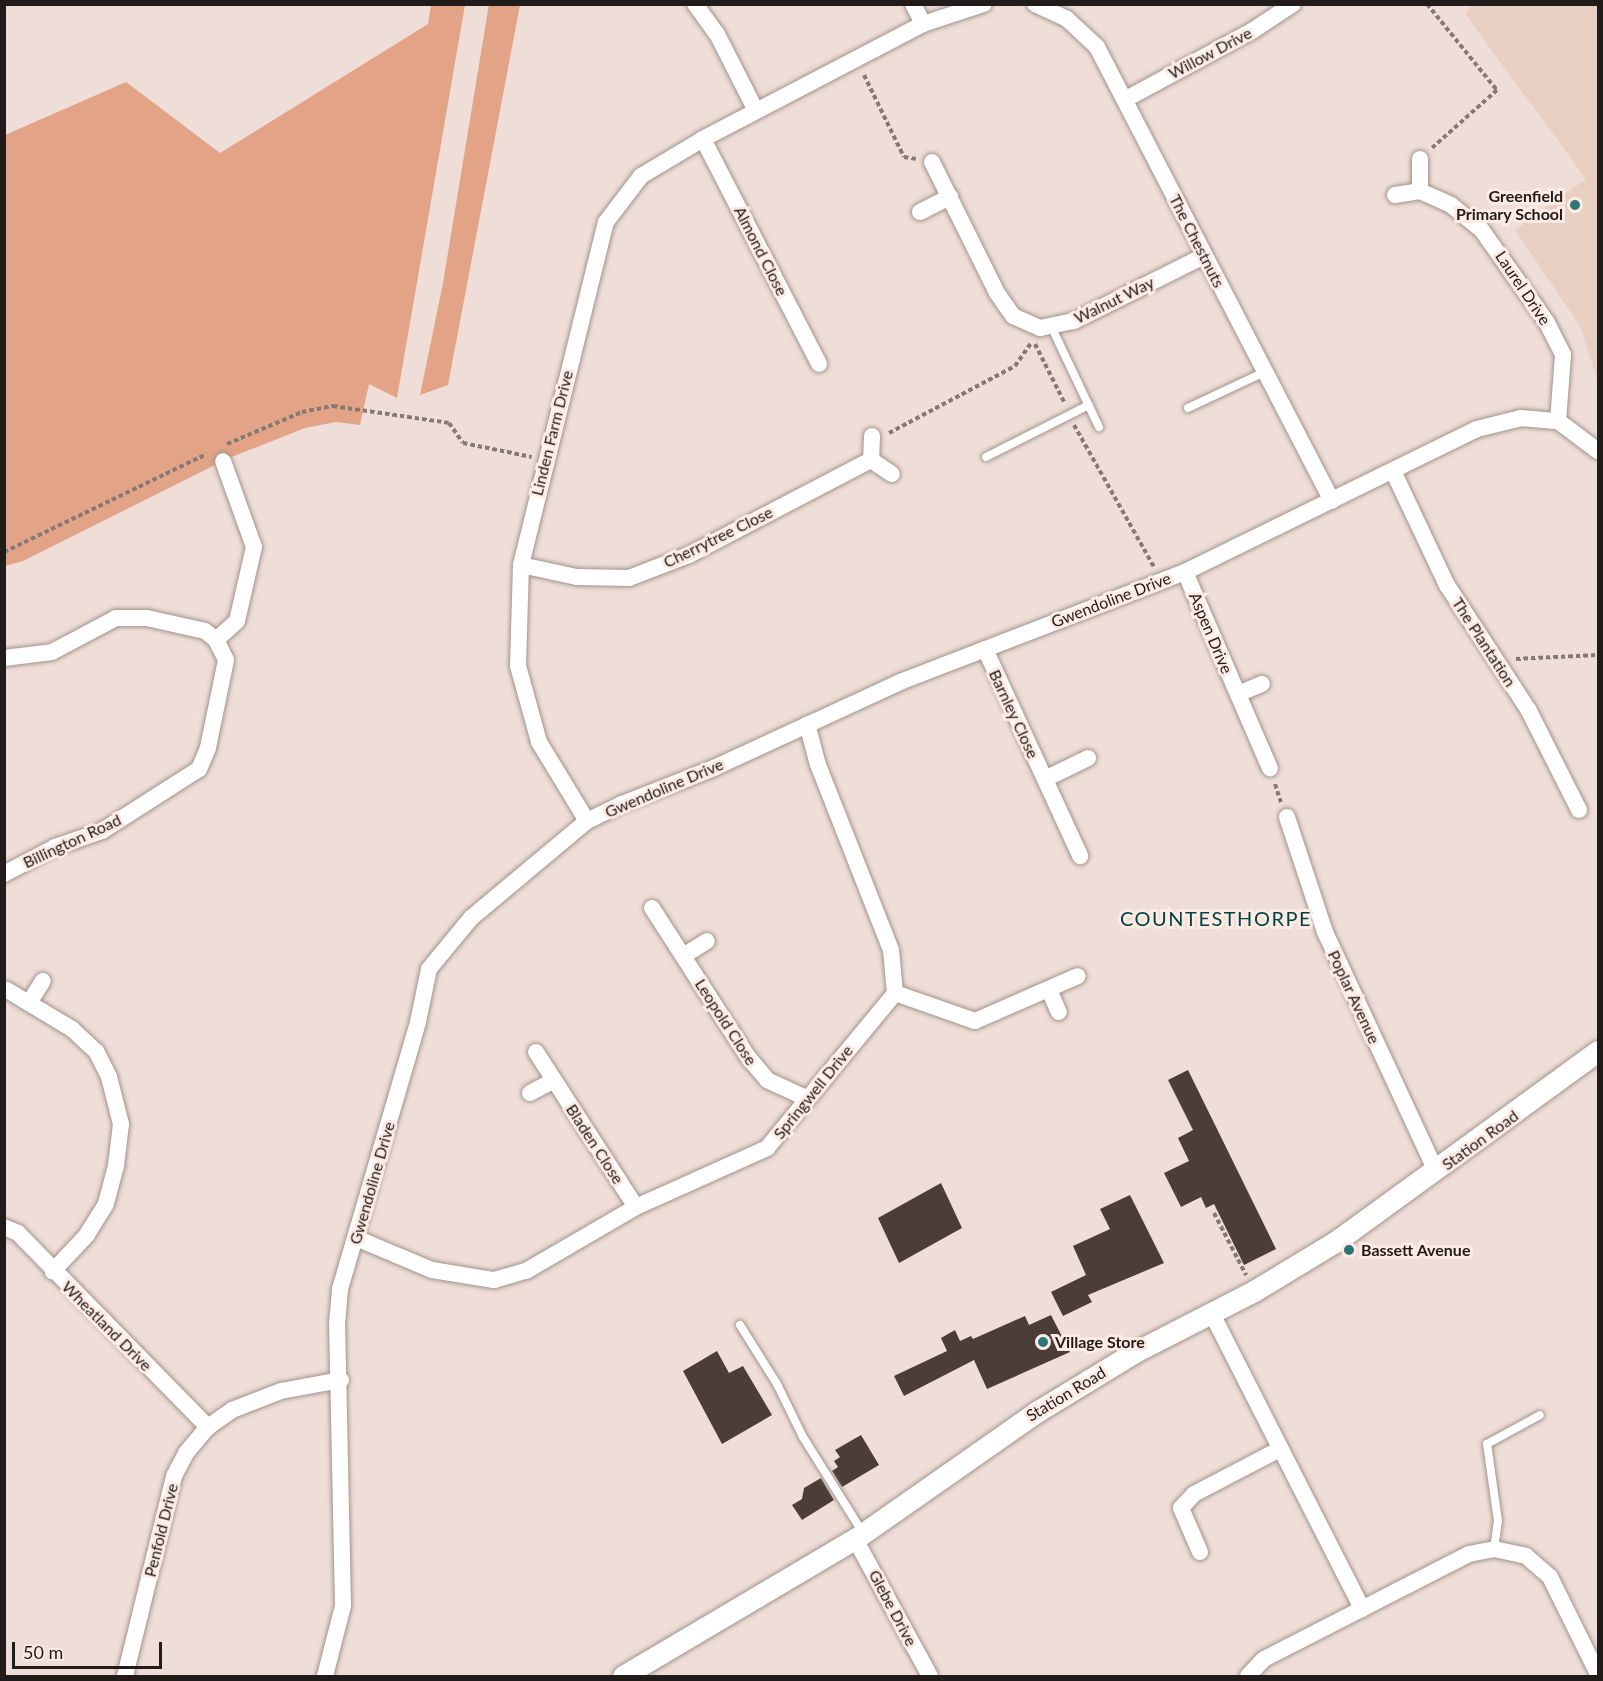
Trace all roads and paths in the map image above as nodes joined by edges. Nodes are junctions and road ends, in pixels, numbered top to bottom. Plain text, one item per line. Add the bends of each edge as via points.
1 (695, 4) edge
2 (913, 4) edge
3 (984, 4) edge
4 (1035, 4) edge
5 (1293, 4) edge
6 (1427, 4) edge
7 (923, 24) junction
8 (856, 58) junction
9 (1126, 99) junction
10 (756, 109) junction
11 (703, 139) junction
12 (1420, 159) joint
13 (932, 162) joint
14 (1420, 191) junction
15 (1395, 195) dead end
16 (950, 197) junction
17 (920, 212) dead end
18 (1204, 256) junction
19 (1042, 332) junction
20 (819, 364) dead end
21 (1264, 372) junction
22 (1089, 405) junction
23 (1188, 408) dead end
24 (1070, 415) junction
25 (1558, 421) junction
26 (1099, 428) dead end
27 (872, 436) joint
28 (1599, 451) edge
29 (986, 457) dead end
30 (545, 459) junction
31 (871, 460) junction
32 (223, 461) dead end
33 (1393, 471) junction
34 (892, 474) dead end
35 (1332, 501) junction
36 (4, 552) edge
37 (521, 565) junction
38 (1185, 572) junction
39 (1162, 581) junction
40 (216, 640) junction
41 (985, 649) junction
42 (1599, 656) edge
43 (4, 658) edge
44 (1494, 660) junction
45 (1262, 684) dead end
46 (1238, 694) junction
47 (807, 724) junction
48 (1088, 758) dead end
49 (1270, 768) joint
50 (1045, 779) junction
51 (1579, 810) dead end
52 (1287, 817) joint
53 (587, 821) junction
54 (1080, 856) dead end
55 (4, 874) edge
56 (652, 908) dead end
57 (707, 941) dead end
58 (683, 956) junction
59 (1077, 976) dead end
60 (43, 981) dead end
61 (7, 990) dead end
62 (1049, 990) junction
63 (896, 993) junction
64 (29, 1003) junction
65 (1059, 1012) dead end
66 (1599, 1051) edge
67 (536, 1052) dead end
68 (554, 1080) junction
69 (531, 1093) dead end
70 (806, 1098) junction
71 (1436, 1171) junction
72 (636, 1207) junction
73 (1214, 1212) dead end
74 (4, 1227) edge
75 (356, 1238) junction
76 (53, 1271) junction
77 (1254, 1291) junction
78 (1212, 1314) junction
79 (740, 1325) dead end
80 (341, 1380) junction
81 (1540, 1415) dead end
82 (208, 1427) junction
83 (1278, 1450) junction
84 (859, 1536) junction
85 (1494, 1549) junction
86 (1200, 1552) dead end
87 (1362, 1609) junction
88 (1599, 1674) edge
89 (125, 1677) edge
90 (325, 1677) edge
91 (623, 1677) edge
92 (930, 1677) edge
93 (1248, 1677) edge

1 - 10 street via 717,34
2 - 7 street
3 - 7 street, Linden Farm Drive
4 - 9 street, The Chestnuts via 1067,19 1097,47
5 - 9 street, Willow Drive via 1252,31
6 - 12 path via 1497,90
7 - 8 street, Linden Farm Drive
8 - 10 street, Linden Farm Drive
8 - 13 path via 904,157
9 - 18 street, The Chestnuts
10 - 11 street, Linden Farm Drive
11 - 20 street, Almond Close
11 - 30 street, Linden Farm Drive via 641,176 606,222
12 - 14 street
13 - 16 street
14 - 15 street
14 - 25 street, Laurel Drive via 1451,205 1481,229 1546,321 1563,355
16 - 17 street
16 - 19 street via 997,293 1013,316
18 - 19 street, Walnut Way via 1074,321
18 - 21 street, The Chestnuts
19 - 22 lane
19 - 24 path
19 - 27 path via 1016,366 884,436
21 - 23 lane
21 - 35 street, The Chestnuts
22 - 24 lane
22 - 26 lane
24 - 29 lane
24 - 39 path via 1113,500
25 - 28 street
25 - 33 street, Gwendoline Drive via 1521,418 1477,429
27 - 31 street
30 - 36 path via 463,443 449,423 333,406 302,412 227,444
30 - 37 street, Linden Farm Drive
31 - 34 street
31 - 37 street, Cherrytree Close via 689,555 629,578 577,577
32 - 40 street via 254,547 237,621
33 - 35 street, Gwendoline Drive
33 - 44 street, The Plantation via 1447,585
35 - 38 street, Gwendoline Drive
37 - 53 street, Linden Farm Drive via 518,666 539,742
38 - 39 street, Gwendoline Drive
38 - 46 street, Aspen Drive
39 - 41 street, Gwendoline Drive
40 - 43 street via 205,631 170,623 116,618 52,652
40 - 55 street, Billington Road via 226,660 208,748 199,769 102,831 55,847
41 - 47 street, Gwendoline Drive
41 - 50 street, Barnley Close
42 - 44 path
44 - 51 street, The Plantation via 1529,711
45 - 46 street, Aspen Drive
46 - 49 street, Aspen Drive
47 - 53 street, Gwendoline Drive
47 - 63 street via 818,765 891,950
48 - 50 street, Barnley Close
49 - 52 path
50 - 54 street, Barnley Close
52 - 71 street, Poplar Avenue via 1324,932
53 - 75 street, Gwendoline Drive via 503,888 429,969 418,1022
56 - 58 street, Leopold Close
57 - 58 street
58 - 70 street, Leopold Close via 767,1080
59 - 62 street
60 - 64 street
61 - 64 street
62 - 63 street via 975,1022
62 - 65 street
63 - 70 street, Springwell Drive
64 - 76 street via 72,1029 96,1052 109,1077 121,1124 116,1167 106,1204 87,1235
66 - 71 street, Station Road
67 - 68 street, Bladen Close
68 - 69 street
68 - 72 street, Bladen Close
70 - 72 street, Springwell Drive via 767,1148
71 - 77 street, Station Road via 1335,1242
72 - 75 street, Springwell Drive via 526,1271 494,1280 432,1270
73 - 77 path
74 - 76 street, Wheatland Drive via 18,1233
75 - 80 street, Gwendoline Drive via 340,1289 337,1324
76 - 82 street, Wheatland Drive
77 - 78 street, Station Road
78 - 83 street
78 - 84 street, Station Road via 1135,1352 1024,1419
79 - 84 lane via 777,1384
80 - 82 street, Penfold Drive via 281,1391 232,1410
80 - 90 street, Gwendoline Drive via 343,1606
81 - 85 lane via 1487,1444 1498,1521
82 - 89 street, Penfold Drive via 186,1453 174,1476
83 - 86 street via 1194,1494 1181,1508
83 - 87 street
84 - 91 street, Station Road
84 - 92 street, Glebe Drive
85 - 87 street via 1469,1554
85 - 88 street via 1526,1556 1550,1577
87 - 93 street via 1264,1659

